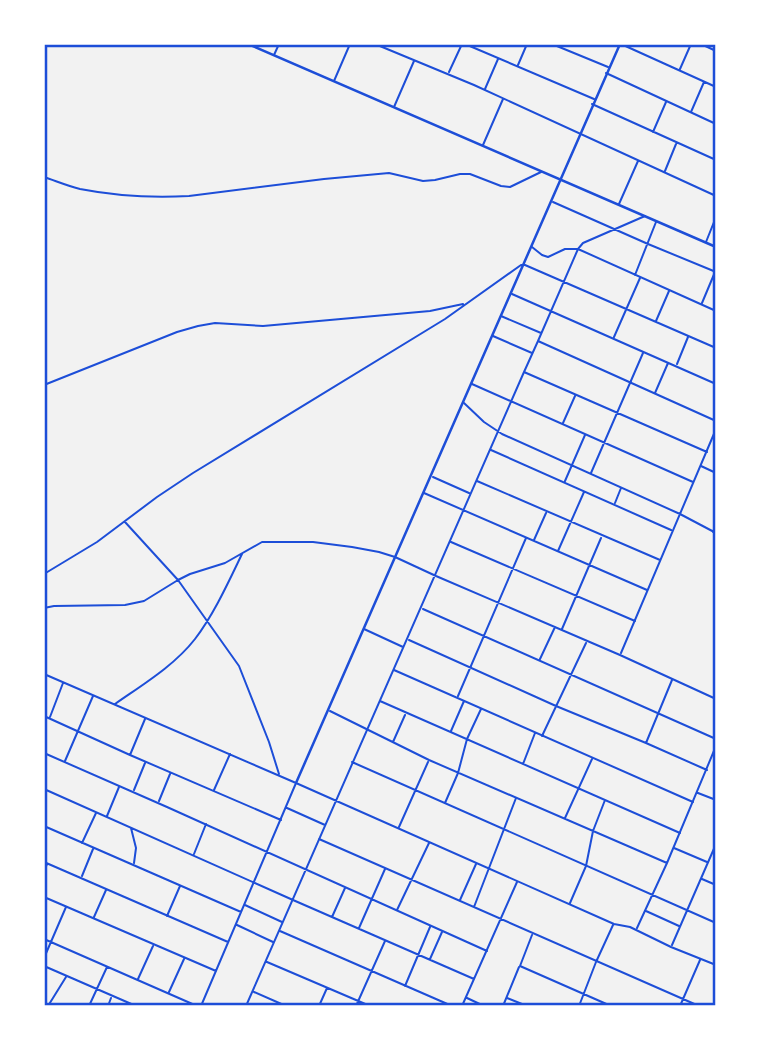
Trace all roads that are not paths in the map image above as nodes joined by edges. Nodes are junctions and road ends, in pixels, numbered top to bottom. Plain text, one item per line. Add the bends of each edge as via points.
1 (248, 44) edge
2 (279, 44) edge
3 (350, 44) edge
4 (375, 44) edge
5 (464, 44) edge
6 (527, 44) edge
7 (552, 44) edge
8 (620, 44) edge
9 (691, 44) edge
10 (701, 44) edge
11 (716, 51) edge
12 (274, 55) junction
13 (498, 58) junction
14 (414, 60) junction
15 (517, 66) junction
16 (608, 67) junction
17 (679, 71) junction
18 (606, 73) junction
19 (449, 74) junction
20 (334, 81) junction
21 (704, 81) junction
22 (716, 87) edge
23 (485, 89) junction
24 (503, 98) junction
25 (594, 99) junction
26 (667, 101) junction
27 (592, 104) junction
28 (394, 107) junction
29 (691, 112) junction
30 (716, 124) edge
31 (653, 132) junction
32 (579, 133) junction
33 (677, 143) junction
34 (483, 146) junction
35 (638, 160) junction
36 (716, 160) edge
37 (542, 171) junction
38 (664, 172) junction
39 (44, 177) edge
40 (561, 179) junction
41 (716, 196) edge
42 (551, 201) junction
43 (619, 204) junction
44 (645, 216) junction
45 (716, 217) edge
46 (657, 221) junction
47 (614, 229) junction
48 (705, 243) junction
49 (648, 244) junction
50 (531, 246) junction
51 (716, 247) edge
52 (578, 249) junction
53 (523, 265) junction
54 (716, 272) edge
55 (635, 275) junction
56 (640, 277) junction
57 (564, 281) junction
58 (670, 290) junction
59 (510, 293) junction
60 (464, 304) junction
61 (701, 304) junction
62 (627, 308) junction
63 (551, 311) junction
64 (716, 311) edge
65 (500, 315) junction
66 (656, 321) junction
67 (541, 333) junction
68 (492, 335) junction
69 (689, 336) junction
70 (614, 338) junction
71 (538, 341) junction
72 (716, 348) edge
73 (644, 352) junction
74 (532, 353) junction
75 (668, 363) junction
76 (676, 366) junction
77 (524, 372) junction
78 (630, 383) junction
79 (471, 384) junction
80 (716, 384) edge
81 (44, 385) edge
82 (655, 394) junction
83 (575, 395) junction
84 (511, 401) junction
85 (463, 402) junction
86 (617, 413) junction
87 (716, 421) edge
88 (562, 424) junction
89 (716, 429) edge
90 (498, 432) junction
91 (585, 434) junction
92 (605, 443) junction
93 (490, 449) junction
94 (706, 452) junction
95 (572, 466) junction
96 (700, 466) junction
97 (716, 473) edge
98 (591, 474) junction
99 (430, 476) junction
100 (476, 480) junction
101 (565, 482) junction
102 (693, 482) junction
103 (621, 487) junction
104 (584, 491) junction
105 (424, 492) junction
106 (470, 494) junction
107 (614, 504) junction
108 (463, 511) junction
109 (547, 512) junction
110 (680, 514) junction
111 (125, 521) junction
112 (570, 522) junction
113 (716, 524) edge
114 (673, 531) junction
115 (715, 532) edge
116 (601, 536) junction
117 (526, 538) junction
118 (450, 541) junction
119 (534, 541) junction
120 (558, 552) junction
121 (243, 554) junction
122 (395, 557) junction
123 (660, 560) junction
124 (589, 565) junction
125 (512, 568) junction
126 (44, 573) edge
127 (436, 576) junction
128 (178, 580) junction
129 (647, 590) junction
130 (575, 596) junction
131 (497, 602) junction
132 (44, 608) edge
133 (421, 608) junction
134 (207, 620) junction
135 (635, 621) junction
136 (555, 627) junction
137 (364, 629) junction
138 (561, 630) junction
139 (484, 636) junction
140 (408, 639) junction
141 (586, 642) junction
142 (404, 648) junction
143 (620, 655) junction
144 (539, 660) junction
145 (470, 668) junction
146 (394, 670) junction
147 (44, 674) edge
148 (571, 674) junction
149 (672, 679) junction
150 (63, 683) junction
151 (93, 696) junction
152 (458, 698) junction
153 (716, 699) edge
154 (464, 700) junction
155 (379, 701) junction
156 (114, 705) junction
157 (556, 706) junction
158 (481, 708) junction
159 (328, 710) junction
160 (406, 713) junction
161 (657, 714) junction
162 (44, 716) edge
163 (49, 718) junction
164 (145, 718) junction
165 (366, 730) junction
166 (78, 732) junction
167 (450, 732) junction
168 (535, 732) junction
169 (542, 736) junction
170 (467, 739) junction
171 (716, 739) edge
172 (393, 743) junction
173 (646, 743) junction
174 (716, 746) edge
175 (44, 753) edge
176 (230, 754) junction
177 (130, 755) junction
178 (592, 758) junction
179 (429, 760) junction
180 (65, 762) junction
181 (146, 762) junction
182 (352, 762) junction
183 (523, 764) junction
184 (707, 770) junction
185 (170, 773) junction
186 (458, 773) junction
187 (279, 775) junction
188 (296, 783) junction
189 (119, 786) junction
190 (579, 788) junction
191 (44, 789) edge
192 (213, 791) junction
193 (415, 791) junction
194 (133, 792) junction
195 (698, 792) junction
196 (516, 797) junction
197 (336, 800) junction
198 (605, 800) junction
199 (716, 800) edge
200 (693, 802) junction
201 (158, 803) junction
202 (444, 803) junction
203 (286, 808) junction
204 (96, 812) junction
205 (107, 816) junction
206 (565, 818) junction
207 (281, 820) junction
208 (206, 824) junction
209 (326, 825) junction
210 (44, 826) edge
211 (131, 827) junction
212 (399, 828) junction
213 (503, 830) junction
214 (593, 831) junction
215 (680, 833) junction
216 (319, 839) junction
217 (429, 842) junction
218 (82, 843) junction
219 (716, 844) edge
220 (94, 848) junction
221 (674, 848) junction
222 (715, 848) edge
223 (267, 852) junction
224 (193, 855) junction
225 (708, 862) junction
226 (45, 863) edge
227 (476, 863) junction
228 (667, 863) junction
229 (134, 864) junction
230 (586, 866) junction
231 (386, 868) junction
232 (306, 869) junction
233 (489, 869) junction
234 (44, 871) edge
235 (81, 878) junction
236 (411, 879) junction
237 (701, 879) junction
238 (518, 881) junction
239 (254, 883) junction
240 (180, 885) junction
241 (716, 886) edge
242 (345, 887) junction
243 (106, 889) junction
244 (652, 895) junction
245 (44, 897) edge
246 (372, 899) junction
247 (293, 900) junction
248 (460, 901) junction
249 (570, 904) junction
250 (244, 905) junction
251 (67, 906) junction
252 (474, 907) junction
253 (397, 910) junction
254 (687, 910) junction
255 (645, 911) junction
256 (241, 912) junction
257 (167, 916) junction
258 (332, 917) junction
259 (94, 918) junction
260 (501, 920) junction
261 (283, 922) junction
262 (716, 923) edge
263 (614, 924) junction
264 (236, 925) junction
265 (430, 926) junction
266 (680, 927) junction
267 (359, 929) junction
268 (279, 930) junction
269 (636, 930) junction
270 (442, 931) junction
271 (533, 934) junction
272 (44, 940) edge
273 (386, 940) junction
274 (228, 942) junction
275 (51, 943) junction
276 (274, 943) junction
277 (154, 944) junction
278 (671, 947) junction
279 (487, 951) junction
280 (418, 954) junction
281 (44, 958) edge
282 (185, 958) junction
283 (430, 959) junction
284 (700, 959) junction
285 (266, 962) junction
286 (596, 962) junction
287 (716, 965) edge
288 (44, 966) edge
289 (520, 966) junction
290 (107, 967) junction
291 (216, 971) junction
292 (371, 971) junction
293 (66, 976) junction
294 (474, 979) junction
295 (138, 980) junction
296 (405, 986) junction
297 (327, 988) junction
298 (97, 989) junction
299 (253, 992) junction
300 (169, 993) junction
301 (583, 994) junction
302 (112, 996) junction
303 (506, 997) junction
304 (466, 998) junction
305 (683, 999) junction
306 (359, 1001) junction
307 (44, 1003) edge
308 (49, 1006) edge
309 (89, 1006) edge
310 (108, 1006) edge
311 (136, 1006) edge
312 (199, 1006) edge
313 (246, 1006) edge
314 (286, 1006) edge
315 (319, 1006) edge
316 (356, 1006) edge
317 (370, 1006) edge
318 (452, 1006) edge
319 (462, 1006) edge
320 (484, 1006) edge
321 (503, 1006) edge
322 (527, 1006) edge
323 (579, 1006) edge
324 (611, 1006) edge
325 (680, 1006) edge
326 (699, 1006) edge

1 - 12 street
2 - 12 street
3 - 20 street
4 - 14 street
5 - 13 street
5 - 19 street
6 - 15 street
7 - 16 street
8 - 16 street
8 - 17 street
9 - 17 street
10 - 11 street
12 - 20 street
13 - 15 street
13 - 23 street
14 - 19 street
14 - 28 street
15 - 25 street
16 - 18 street
17 - 21 street
18 - 25 street
18 - 26 street
19 - 23 street
20 - 28 street
21 - 22 street
21 - 29 street
23 - 24 street
24 - 32 street
24 - 34 street
25 - 27 street
26 - 29 street
26 - 31 street
27 - 31 street
27 - 32 street
28 - 34 street
29 - 30 street
31 - 33 street
32 - 35 street
32 - 40 street
33 - 36 street
33 - 38 street
34 - 37 street
35 - 38 street
35 - 43 street
37 - 39 street via 510,187 470,174 423,181 389,173 170,197 83,189
37 - 40 street
38 - 41 street
40 - 42 street
40 - 43 street
42 - 47 street
42 - 50 street
43 - 44 street
44 - 46 street
44 - 47 street
45 - 48 street
46 - 48 street
46 - 49 street
47 - 49 street
47 - 52 street
48 - 51 street
49 - 54 street
49 - 55 street
50 - 52 street via 548,257
50 - 53 street
52 - 55 street
52 - 57 street
53 - 57 street
53 - 59 street
53 - 60 street
54 - 61 street
55 - 56 street
56 - 58 street
56 - 62 street
57 - 62 street
57 - 63 street
58 - 61 street
58 - 66 street
59 - 63 street
59 - 65 street
60 - 81 street via 262,326 198,326
60 - 111 street via 193,473
61 - 64 street
62 - 66 street
62 - 70 street
63 - 67 street
63 - 70 street
65 - 67 street
65 - 68 street
66 - 69 street
67 - 71 street
68 - 74 street
68 - 79 street
69 - 72 street
69 - 76 street
70 - 73 street
71 - 74 street
71 - 78 street
73 - 75 street
73 - 78 street
74 - 77 street
75 - 76 street
75 - 82 street
76 - 80 street
77 - 83 street
77 - 84 street
78 - 82 street
78 - 86 street
79 - 84 street
79 - 85 street
82 - 87 street
83 - 86 street
83 - 88 street
84 - 88 street
84 - 90 street
85 - 90 street
85 - 99 street
86 - 92 street
86 - 94 street
88 - 91 street
89 - 94 street
90 - 93 street
90 - 95 street
91 - 92 street
91 - 95 street
92 - 98 street
92 - 102 street
93 - 100 street
93 - 101 street
94 - 96 street
95 - 98 street
95 - 101 street
96 - 97 street
96 - 102 street
98 - 103 street
99 - 105 street
99 - 106 street
100 - 106 street
100 - 109 street
101 - 104 street
102 - 110 street
103 - 107 street
103 - 110 street
104 - 107 street
104 - 112 street
105 - 108 street
105 - 122 street
106 - 108 street
107 - 114 street
108 - 117 street
108 - 118 street
109 - 112 street
109 - 119 street
110 - 114 street
110 - 115 street
111 - 126 street
111 - 128 street
112 - 116 street
112 - 120 street
113 - 115 street
114 - 123 street
116 - 123 street
116 - 124 street
117 - 119 street
117 - 125 street
118 - 125 street
118 - 127 street
119 - 120 street
120 - 124 street
121 - 122 street via 261,542 284,541 352,547
121 - 128 street
121 - 134 street
122 - 127 street
122 - 137 street
123 - 129 street
124 - 129 street
124 - 130 street
125 - 130 street
125 - 131 street
127 - 131 street
127 - 133 street
128 - 132 street via 135,603
128 - 134 street
129 - 135 street
130 - 135 street
130 - 138 street
131 - 136 street
131 - 139 street
133 - 139 street
133 - 140 street
134 - 156 street via 164,670
134 - 187 street via 242,673
135 - 143 street
136 - 138 street
136 - 144 street
137 - 142 street
137 - 159 street
138 - 141 street
139 - 144 street
139 - 145 street
140 - 142 street
140 - 145 street
141 - 143 street
141 - 148 street
142 - 146 street
143 - 149 street
144 - 148 street
145 - 152 street
145 - 157 street
146 - 152 street
146 - 155 street
147 - 150 street
148 - 157 street
148 - 161 street
149 - 153 street
149 - 161 street
150 - 151 street
150 - 163 street
151 - 156 street
151 - 166 street
152 - 154 street
154 - 158 street
154 - 167 street
155 - 160 street
155 - 165 street
156 - 164 street
157 - 169 street
157 - 173 street
158 - 168 street
158 - 170 street
159 - 165 street
159 - 188 street
160 - 167 street
160 - 172 street
161 - 171 street
161 - 173 street
162 - 163 street
163 - 166 street
164 - 176 street
164 - 177 street
165 - 172 street
165 - 182 street
166 - 177 street
166 - 180 street
167 - 170 street
168 - 169 street
168 - 183 street
169 - 178 street
170 - 183 street
170 - 186 street
172 - 179 street
173 - 184 street
174 - 184 street
175 - 180 street
176 - 187 street
176 - 192 street
177 - 181 street
178 - 190 street
178 - 200 street
179 - 186 street
179 - 193 street
180 - 189 street
181 - 185 street
181 - 194 street
182 - 193 street
182 - 197 street
183 - 190 street
184 - 195 street
185 - 192 street
185 - 201 street
186 - 196 street
186 - 202 street
187 - 188 street
188 - 197 street
188 - 203 street
189 - 194 street
189 - 205 street
190 - 198 street
190 - 206 street
191 - 204 street
192 - 207 street
193 - 202 street
193 - 212 street
194 - 201 street
195 - 199 street
195 - 200 street
196 - 206 street
196 - 213 street
197 - 209 street
197 - 212 street
198 - 214 street
198 - 215 street
200 - 215 street
201 - 208 street
202 - 213 street
203 - 207 street
203 - 209 street
204 - 205 street
204 - 218 street
205 - 211 street
206 - 214 street
207 - 223 street
208 - 223 street
208 - 224 street
209 - 216 street
210 - 218 street
211 - 224 street
211 - 229 street
212 - 217 street
213 - 230 street
213 - 233 street
214 - 228 street
214 - 230 street
215 - 221 street
216 - 231 street
216 - 232 street
217 - 227 street
217 - 236 street
218 - 220 street
219 - 222 street
220 - 229 street
220 - 235 street
221 - 225 street
221 - 228 street
222 - 225 street
223 - 232 street
223 - 239 street
224 - 239 street
225 - 237 street
226 - 234 street
226 - 235 street
227 - 233 street
227 - 248 street
228 - 244 street
229 - 240 street
230 - 244 street
230 - 249 street
231 - 236 street
231 - 246 street
232 - 242 street
232 - 247 street
233 - 238 street
233 - 252 street
235 - 243 street
236 - 248 street
236 - 253 street
237 - 241 street
237 - 254 street
238 - 249 street
238 - 260 street
239 - 247 street
239 - 250 street
240 - 256 street
240 - 257 street
242 - 246 street
242 - 258 street
243 - 257 street
243 - 259 street
244 - 254 street
244 - 255 street
245 - 251 street
246 - 253 street
246 - 267 street
247 - 258 street
247 - 261 street
248 - 252 street
249 - 263 street
250 - 256 street
250 - 261 street
251 - 259 street
251 - 275 street
252 - 260 street
253 - 265 street
254 - 262 street
254 - 266 street
255 - 266 street
255 - 269 street
256 - 264 street
257 - 274 street
258 - 267 street
259 - 277 street
260 - 271 street
260 - 279 street
261 - 268 street
263 - 269 street
263 - 286 street
264 - 274 street
264 - 276 street
265 - 270 street
265 - 280 street
266 - 278 street
267 - 273 street
268 - 276 street
268 - 292 street
269 - 278 street
270 - 279 street
270 - 283 street
271 - 286 street
271 - 289 street
272 - 275 street
273 - 280 street
273 - 292 street
274 - 291 street
275 - 281 street
275 - 290 street
276 - 285 street
277 - 282 street
277 - 295 street
278 - 284 street
279 - 294 street
280 - 283 street
280 - 296 street
282 - 291 street
282 - 300 street
283 - 294 street
284 - 287 street
284 - 305 street
285 - 297 street
285 - 299 street
286 - 301 street
286 - 305 street
288 - 293 street
289 - 301 street
289 - 303 street
290 - 295 street
290 - 298 street
291 - 312 street
292 - 296 street
292 - 306 street
293 - 298 street
293 - 308 street
294 - 304 street
295 - 300 street
296 - 318 street
297 - 306 street
297 - 315 street
298 - 302 street
298 - 309 street
299 - 313 street
299 - 314 street
300 - 312 street
301 - 323 street
301 - 324 street
302 - 310 street
302 - 311 street
303 - 321 street
303 - 322 street
304 - 319 street
304 - 320 street
305 - 325 street
305 - 326 street
306 - 316 street
306 - 317 street
307 - 308 street

